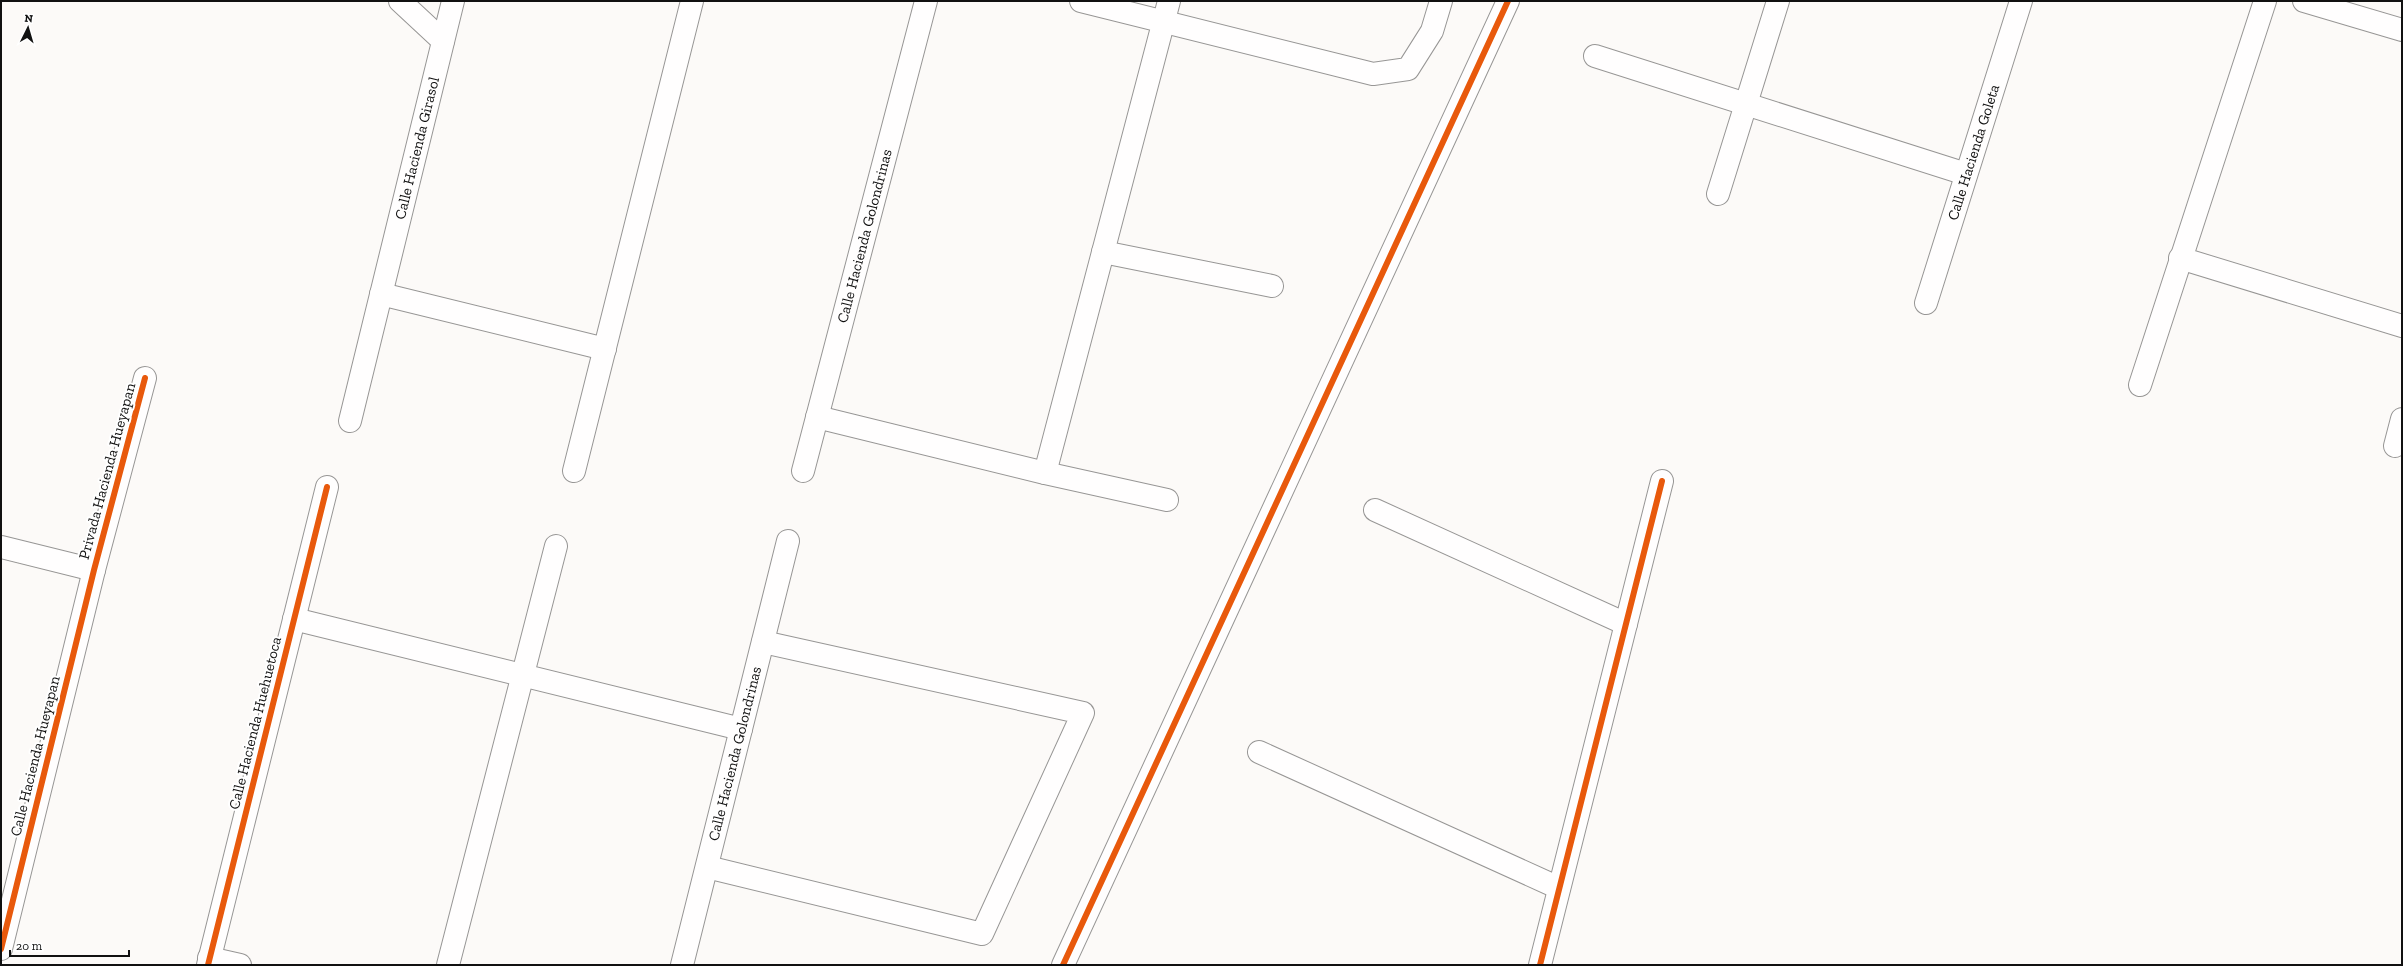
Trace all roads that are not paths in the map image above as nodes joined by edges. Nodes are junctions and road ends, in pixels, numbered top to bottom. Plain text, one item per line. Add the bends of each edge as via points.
1 (400, 1) edge
2 (453, 1) edge
3 (692, 1) edge
4 (926, 1) edge
5 (1081, 1) edge
6 (1168, 1) edge
7 (1441, 1) edge
8 (1508, 1) edge
9 (1778, 1) edge
10 (2021, 1) edge
11 (2265, 1) edge
12 (2304, 1) edge
13 (1163, 22) junction
14 (2402, 30) edge
15 (443, 41) junction
16 (1595, 56) dead end
17 (1746, 104) junction
18 (1966, 174) junction
19 (1718, 194) dead end
20 (1103, 252) junction
21 (2180, 258) junction
22 (1272, 286) dead end
23 (381, 294) junction
24 (1926, 303) dead end
25 (2402, 326) edge
26 (605, 349) junction
27 (145, 378) dead end
28 (2140, 385) dead end
29 (817, 417) junction
30 (2402, 419) edge
31 (350, 421) dead end
32 (2395, 446) dead end
33 (574, 471) dead end
34 (802, 472) dead end
35 (1045, 473) junction
36 (1662, 481) dead end
37 (326, 486) dead end
38 (1167, 500) dead end
39 (1375, 510) dead end
40 (788, 541) dead end
41 (556, 546) dead end
42 (1, 547) edge
43 (94, 570) junction
44 (294, 620) junction
45 (1626, 624) junction
46 (763, 642) junction
47 (523, 676) junction
48 (741, 729) junction
49 (1260, 752) dead end
50 (707, 867) junction
51 (1559, 888) junction
52 (6, 909) edge
53 (1, 949) edge
54 (209, 961) edge
55 (240, 965) edge
56 (448, 965) edge
57 (682, 965) edge
58 (1063, 965) edge
59 (1540, 965) edge

1 - 15 street
2 - 15 street, Calle Hacienda Girasol
3 - 26 street
4 - 29 street, Calle Hacienda Golondrinas
5 - 13 street
6 - 13 street
7 - 13 street via 1432,31 1408,69 1373,74
8 - 58 street
9 - 17 street
10 - 18 street, Calle Hacienda Goleta
11 - 21 street
12 - 14 street
13 - 20 street
15 - 23 street, Calle Hacienda Girasol
16 - 17 street
17 - 18 street
17 - 19 street
18 - 24 street, Calle Hacienda Goleta
20 - 22 street
20 - 35 street
21 - 25 street
21 - 28 street
23 - 26 street
23 - 31 street
26 - 33 street
27 - 43 street, Privada Hacienda Hueyapan
29 - 34 street, Calle Hacienda Golondrinas
29 - 35 street
30 - 32 street
35 - 38 street
36 - 45 street
37 - 44 street, Calle Hacienda Huehuetoca
39 - 45 street
40 - 46 street, Calle Hacienda Golondrinas
41 - 47 street
42 - 43 street
43 - 52 street, Calle Hacienda Hueyapan
44 - 47 street
44 - 54 street, Calle Hacienda Huehuetoca
45 - 51 street
46 - 48 street, Calle Hacienda Golondrinas
46 - 50 street via 1083,713 982,934
47 - 48 street
47 - 56 street
48 - 50 street, Calle Hacienda Golondrinas
49 - 51 street
50 - 57 street, Calle Hacienda Golondrinas
51 - 59 street
52 - 53 street, Calle Hacienda Hueyapan
54 - 55 street

